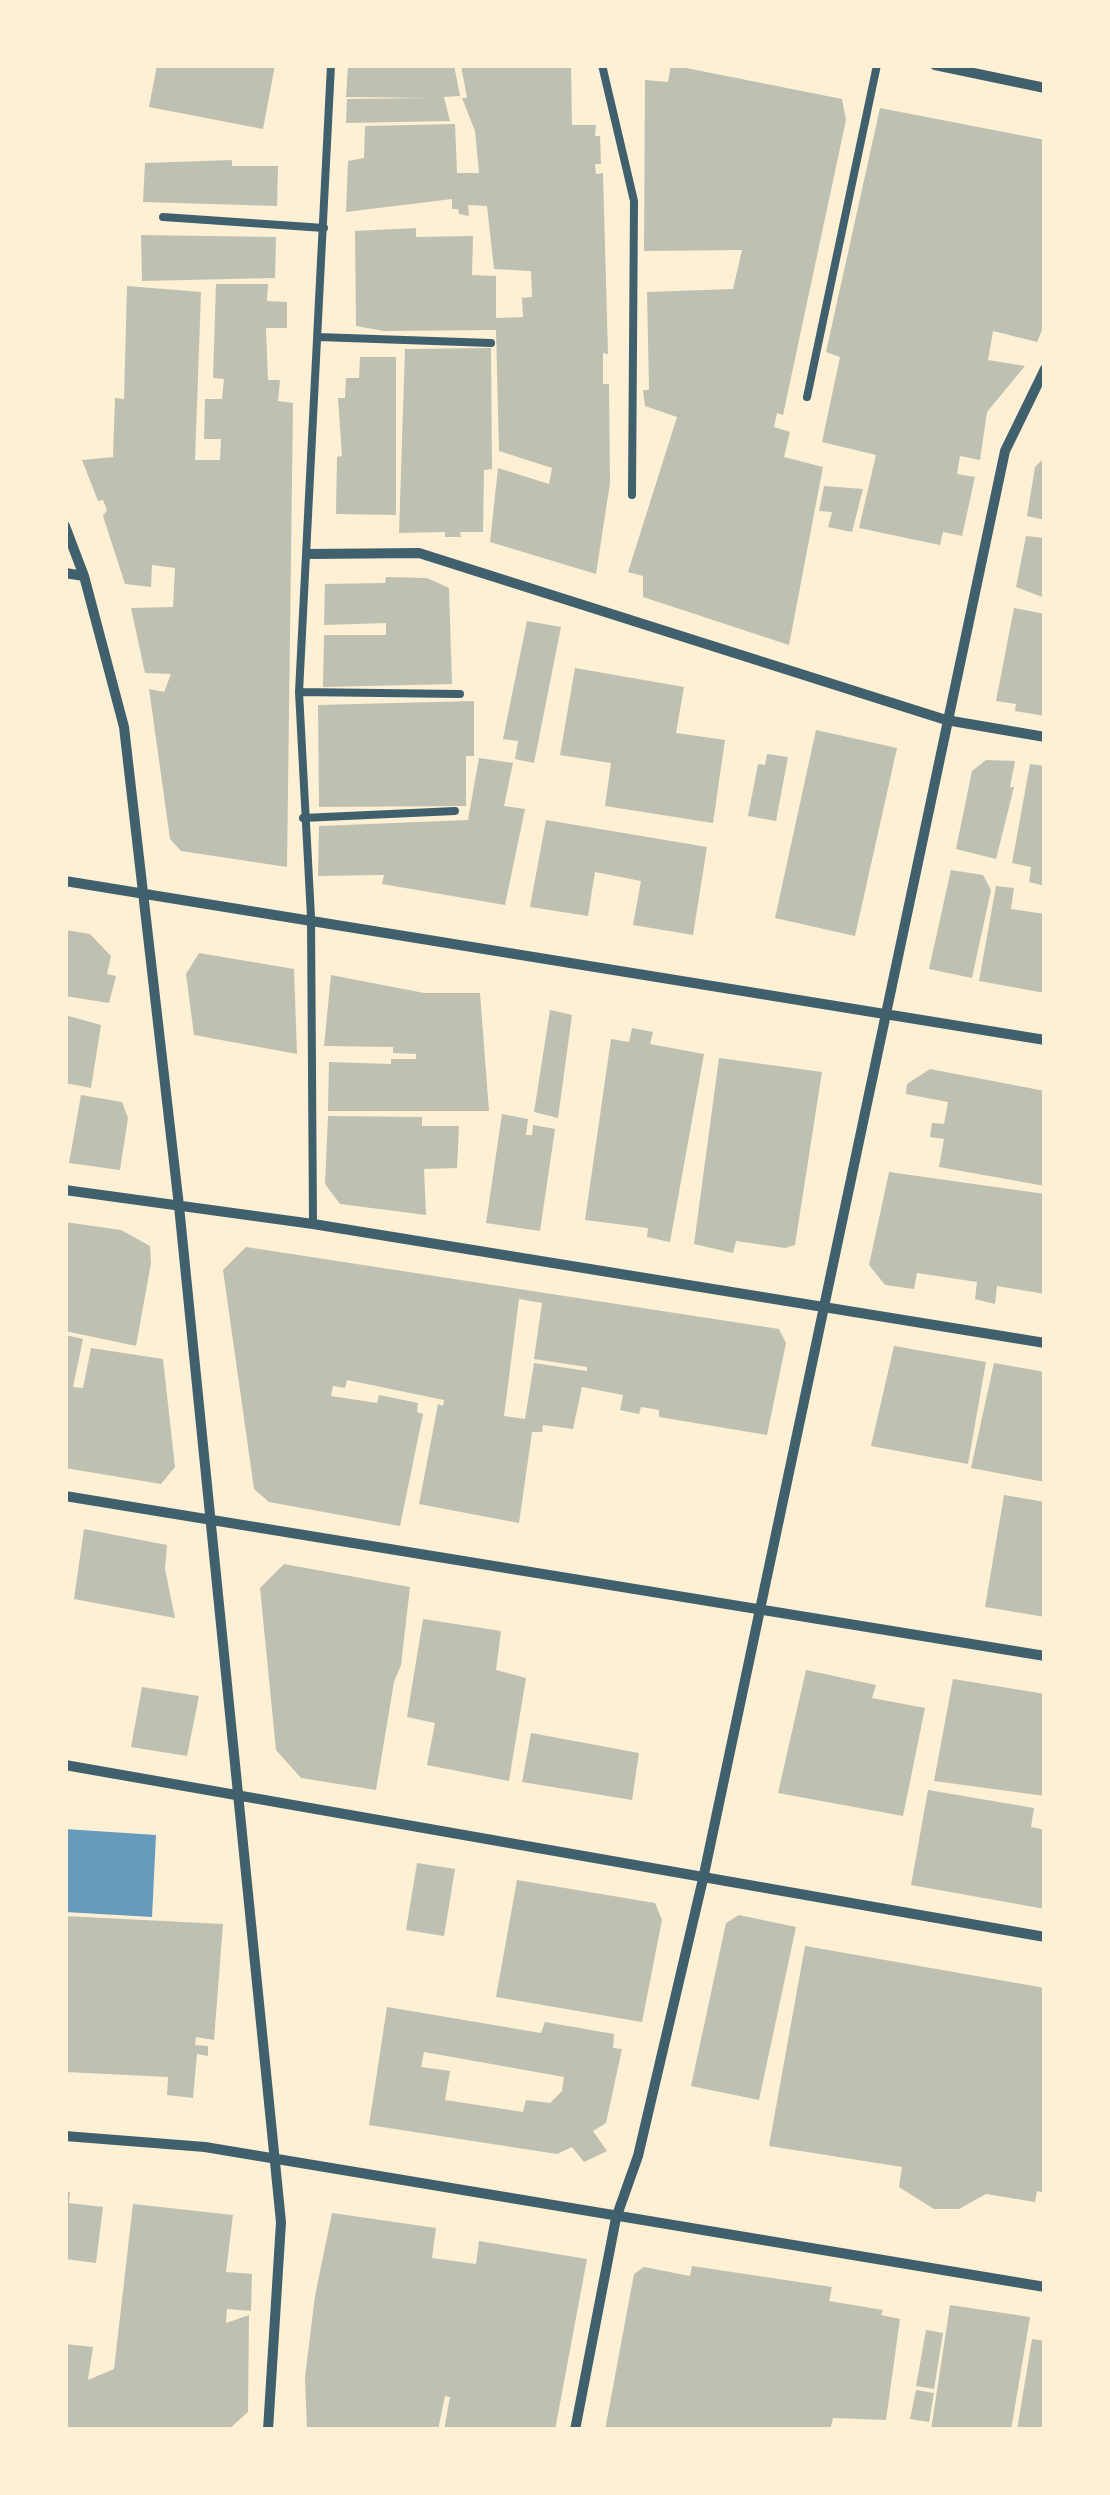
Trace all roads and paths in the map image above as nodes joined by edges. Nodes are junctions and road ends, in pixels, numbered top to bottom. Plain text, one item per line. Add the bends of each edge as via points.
1 (331, 65) edge
2 (602, 65) edge
3 (878, 65) edge
4 (934, 65) edge
5 (996, 71) edge
6 (1045, 88) edge
7 (163, 217) dead end
8 (324, 228) junction
9 (318, 337) junction
10 (490, 343) dead end
11 (1045, 369) edge
12 (806, 396) dead end
13 (632, 495) dead end
14 (65, 526) edge
15 (308, 554) junction
16 (65, 573) edge
17 (84, 576) junction
18 (299, 692) junction
19 (460, 694) dead end
20 (946, 720) junction
21 (1045, 737) edge
22 (455, 810) dead end
23 (303, 818) junction
24 (65, 881) edge
25 (140, 892) junction
26 (312, 918) junction
27 (883, 1013) junction
28 (1045, 1040) edge
29 (65, 1190) edge
30 (179, 1206) junction
31 (313, 1224) junction
32 (825, 1304) junction
33 (1045, 1342) edge
34 (65, 1496) edge
35 (210, 1520) junction
36 (759, 1610) junction
37 (1045, 1656) edge
38 (65, 1765) edge
39 (238, 1795) junction
40 (704, 1879) junction
41 (1045, 1937) edge
42 (65, 2136) edge
43 (276, 2161) junction
44 (616, 2218) junction
45 (1045, 2287) edge
46 (267, 2430) edge
47 (575, 2430) edge

1 - 8 lane
2 - 13 lane via 634,201
3 - 12 lane
4 - 5 street
5 - 6 street
7 - 8 lane
8 - 9 lane
9 - 10 lane
9 - 15 lane
11 - 20 street via 1005,452
14 - 17 street
15 - 18 lane
15 - 20 street via 418,553
16 - 17 street
17 - 25 street via 124,727
18 - 19 lane
18 - 23 lane
20 - 21 street
20 - 27 street
22 - 23 lane
23 - 26 lane
24 - 25 street
25 - 26 street
25 - 30 street
26 - 27 street
26 - 31 lane
27 - 28 street
27 - 32 street
29 - 30 street
30 - 31 street
30 - 35 street
31 - 32 street
32 - 33 street
32 - 36 street
34 - 35 street
35 - 36 street
35 - 39 street
36 - 37 street
36 - 40 street
38 - 39 street
39 - 40 street
39 - 43 street
40 - 41 street
40 - 44 street via 638,2156
42 - 43 street via 205,2147
43 - 44 street
43 - 46 street via 280,2222
44 - 45 street
44 - 47 street

